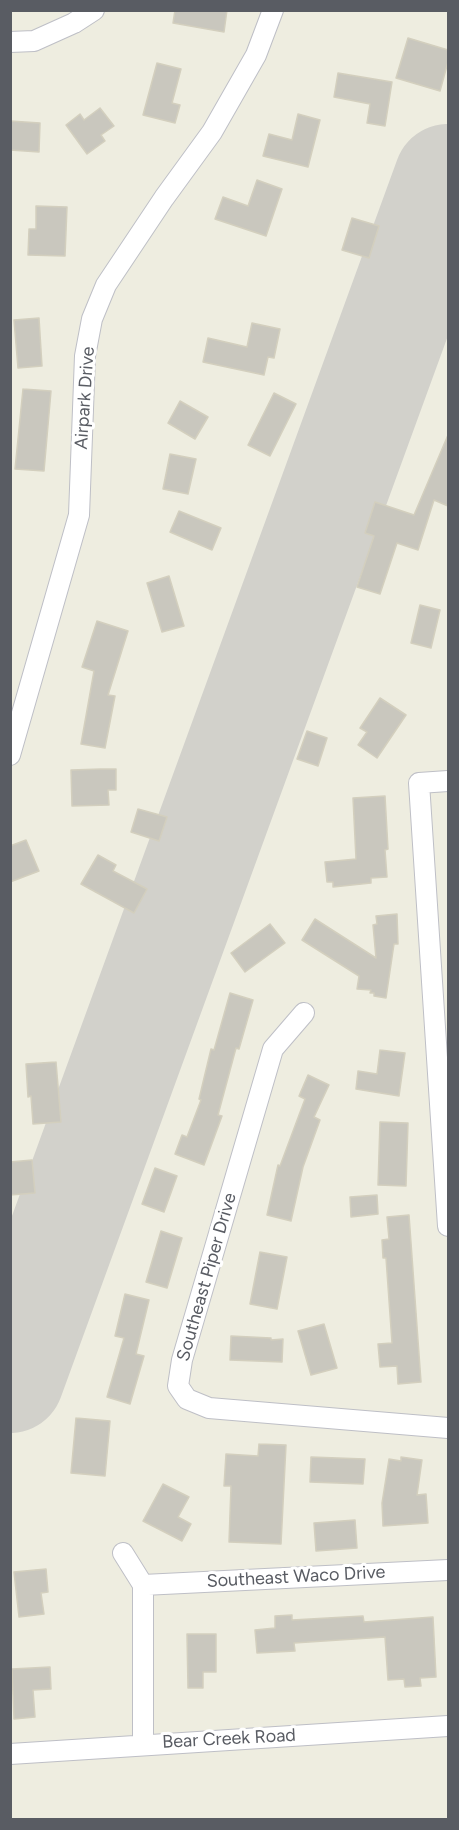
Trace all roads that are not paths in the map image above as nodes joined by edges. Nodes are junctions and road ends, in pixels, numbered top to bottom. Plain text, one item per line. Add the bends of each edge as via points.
1 (94, 10) edge
2 (273, 10) edge
3 (10, 42) edge
4 (10, 755) edge
5 (448, 781) edge
6 (304, 1013) dead end
7 (448, 1226) edge
8 (448, 1428) edge
9 (123, 1553) dead end
10 (448, 1570) edge
11 (143, 1585) junction
12 (448, 1726) edge
13 (142, 1744) junction
14 (10, 1754) edge

1 - 3 street via 34,41
2 - 4 street, Airpark Drive via 256,55 212,132 106,285 92,319 85,356 79,515
5 - 7 street via 419,783
6 - 8 street, Southeast Piper Drive via 273,1050 182,1360 178,1386 187,1399 209,1408
9 - 11 street
10 - 11 street, Southeast Waco Drive
11 - 13 street
12 - 13 street, Bear Creek Road
13 - 14 street, Bear Creek Road

